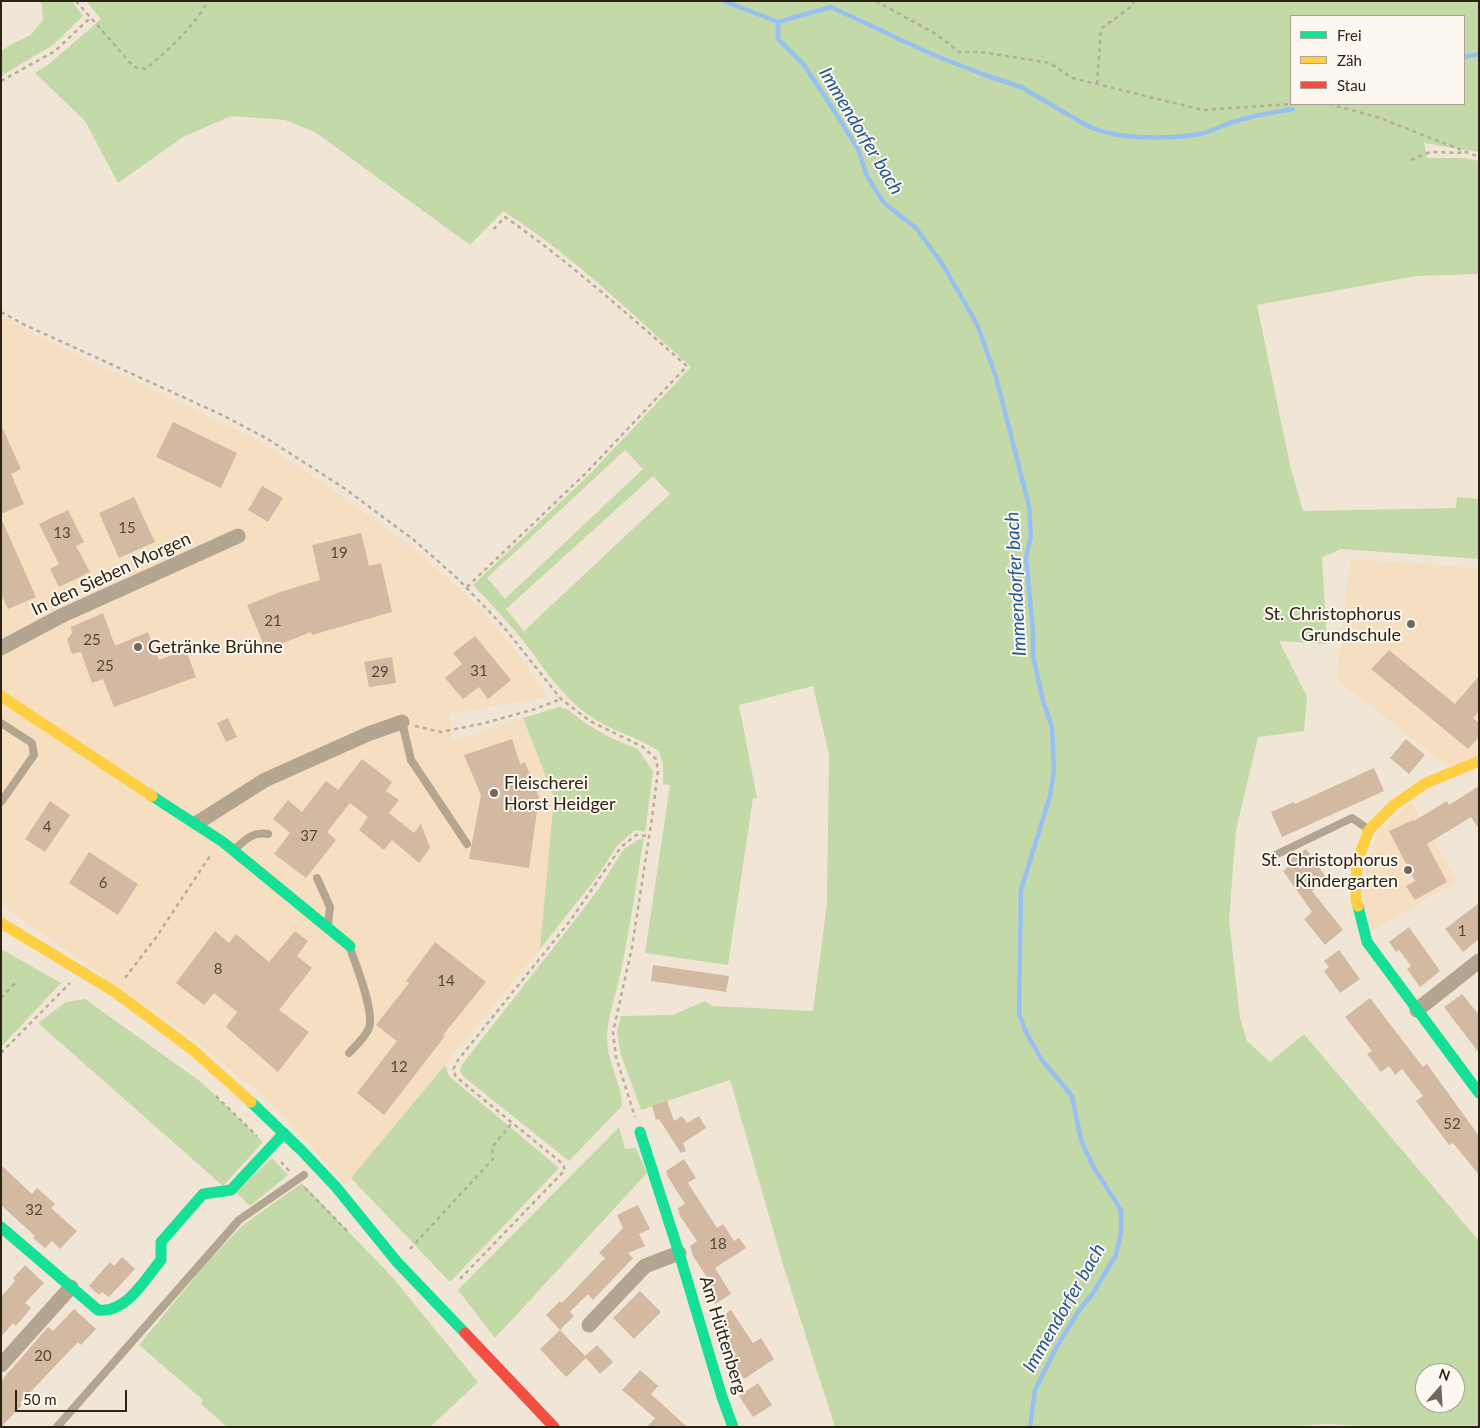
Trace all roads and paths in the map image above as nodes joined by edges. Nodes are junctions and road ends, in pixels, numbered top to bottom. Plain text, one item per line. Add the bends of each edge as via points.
1 (76, 1) edge
2 (208, 1) edge
3 (876, 1) edge
4 (1134, 1) edge
5 (90, 18) junction
6 (1, 81) edge
7 (1097, 84) junction
8 (1290, 104) edge
9 (1333, 105) edge
10 (1468, 153) junction
11 (1479, 157) edge
12 (1411, 160) dead end
13 (492, 231) dead end
14 (1, 312) edge
15 (238, 536) dead end
16 (467, 588) junction
17 (1, 648) edge
18 (1, 696) edge
19 (560, 699) junction
20 (402, 722) junction
21 (1, 723) edge
22 (1479, 761) edge
23 (1, 802) edge
24 (197, 823) junction
25 (1369, 830) junction
26 (268, 834) dead end
27 (649, 836) junction
28 (223, 842) junction
29 (467, 844) dead end
30 (233, 850) junction
31 (1267, 858) dead end
32 (317, 878) dead end
33 (1, 923) edge
34 (328, 928) junction
35 (1, 934) edge
36 (350, 946) joint
37 (1479, 961) edge
38 (74, 979) junction
39 (16, 982) dead end
40 (114, 991) junction
41 (100, 997) dead end
42 (1, 998) edge
43 (1417, 1010) junction
44 (133, 1020) dead end
45 (1, 1053) edge
46 (349, 1053) dead end
47 (1479, 1093) edge
48 (214, 1094) dead end
49 (241, 1108) dead end
50 (512, 1123) junction
51 (640, 1132) joint
52 (263, 1133) dead end
53 (284, 1134) junction
54 (274, 1148) junction
55 (300, 1174) junction
56 (315, 1186) dead end
57 (335, 1204) dead end
58 (1, 1227) edge
59 (352, 1236) dead end
60 (679, 1254) junction
61 (398, 1262) junction
62 (460, 1279) dead end
63 (71, 1287) junction
64 (589, 1325) dead end
65 (1, 1365) edge
66 (57, 1427) edge
67 (554, 1427) edge
68 (732, 1427) edge

1 - 5 path
2 - 5 path via 181,38 146,68 134,66
3 - 7 path via 936,34 959,52 981,52 1050,63 1072,78
4 - 7 path via 1132,6 1101,29
5 - 6 path via 55,51
7 - 8 path via 1203,110
9 - 10 path via 1380,118
10 - 11 path
10 - 12 path via 1430,152
13 - 16 path via 505,217 596,287 687,366 586,473
14 - 16 path via 266,438 344,488 414,540
15 - 17 street, In den Sieben Morgen via 61,616
16 - 19 path via 503,626
18 - 24 street
19 - 20 path via 535,709 441,732
19 - 27 path via 590,721 643,747 656,760 658,771
20 - 24 street via 265,780
20 - 29 lane via 411,760
21 - 23 lane via 32,742 34,755
22 - 25 street via 1426,783 1394,805
24 - 28 street
25 - 31 lane via 1352,818
25 - 43 street via 1357,862 1356,900 1367,942
26 - 30 lane via 249,836
27 - 50 path via 636,835 621,847 570,921 453,1070 456,1077
27 - 51 path via 632,947 613,1032 616,1056
28 - 30 street
28 - 40 path
30 - 34 street
32 - 34 lane via 330,907
33 - 40 street
34 - 36 street
35 - 38 street
36 - 46 lane via 371,1016 366,1034
37 - 43 street
38 - 41 street
38 - 45 path
39 - 42 path
40 - 53 street via 179,1039
43 - 47 street
44 - 49 street via 202,1071
48 - 54 path
50 - 61 path via 492,1147 492,1159
50 - 62 path via 563,1164 565,1170
51 - 60 street, Am Hüttenberg
52 - 54 street
53 - 54 street
53 - 61 street via 329,1180
54 - 55 path
54 - 63 street via 231,1190 203,1194 161,1242 161,1260 124,1304 106,1311 98,1310
55 - 56 street
55 - 59 path
55 - 66 lane via 239,1220
57 - 61 street via 374,1244
58 - 63 street
60 - 64 street via 645,1266
60 - 68 street, Am Hüttenberg
61 - 67 street
63 - 65 street

